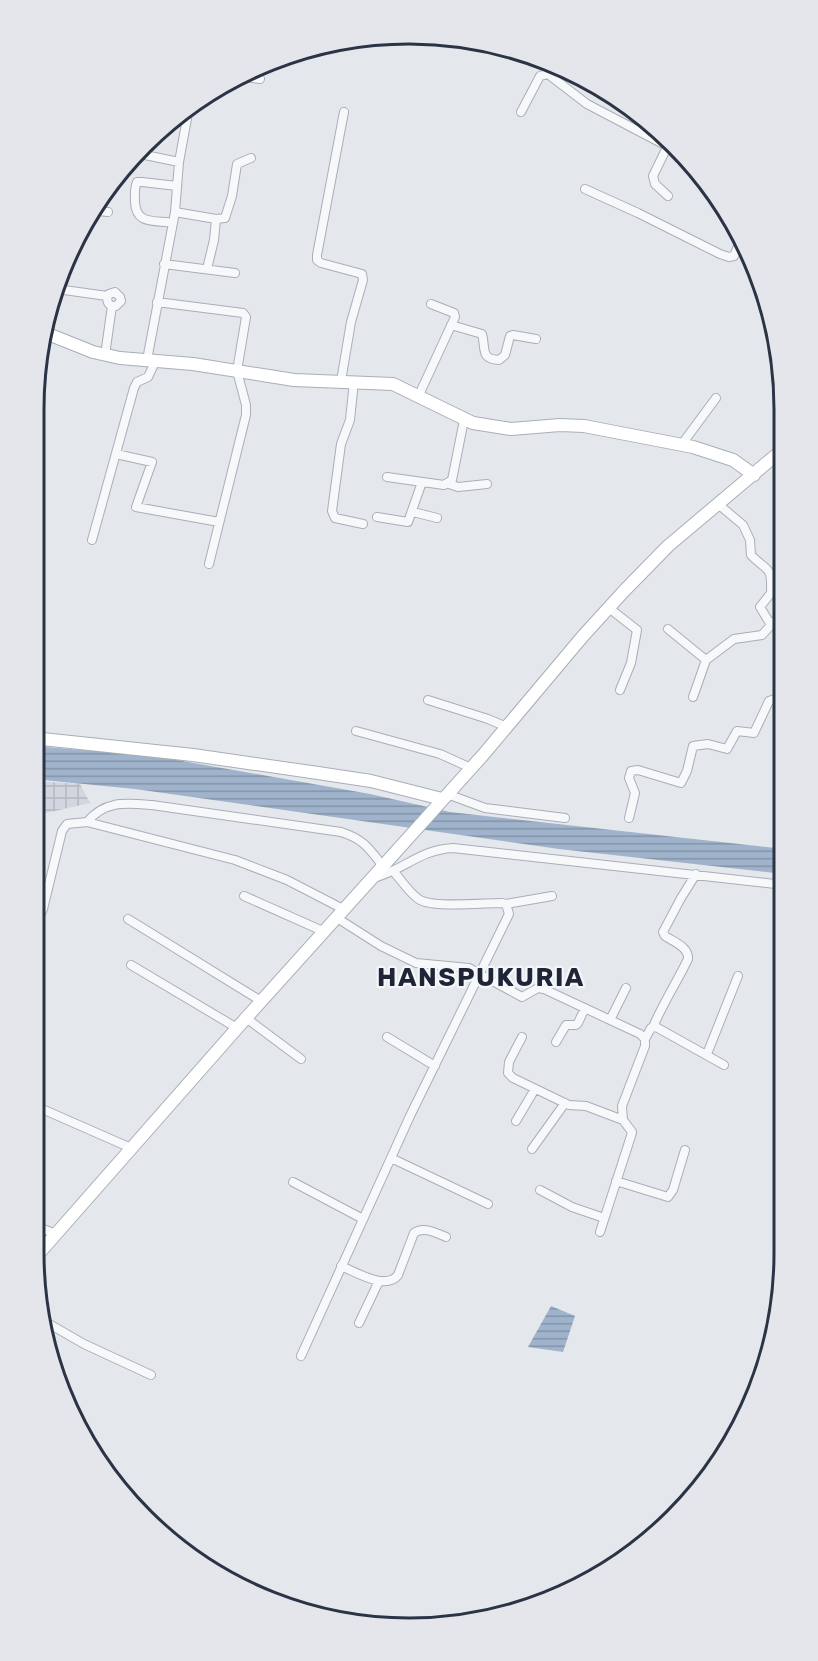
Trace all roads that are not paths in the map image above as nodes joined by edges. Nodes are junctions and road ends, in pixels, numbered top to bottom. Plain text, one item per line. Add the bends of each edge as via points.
1 (253, 78) edge
2 (260, 79) dead end
3 (344, 112) dead end
4 (521, 112) dead end
5 (187, 118) edge
6 (652, 136) edge
7 (665, 149) edge
8 (147, 155) edge
9 (251, 158) dead end
10 (179, 162) junction
11 (177, 186) junction
12 (585, 189) dead end
13 (668, 196) dead end
14 (102, 211) edge
15 (108, 212) dead end
16 (175, 212) junction
17 (216, 219) junction
18 (173, 223) junction
19 (737, 248) edge
20 (164, 264) junction
21 (207, 269) junction
22 (235, 273) dead end
23 (64, 290) edge
24 (107, 296) junction
25 (157, 302) junction
26 (431, 304) dead end
27 (112, 306) junction
28 (451, 325) junction
29 (52, 335) edge
30 (536, 339) dead end
31 (105, 355) junction
32 (151, 360) junction
33 (237, 371) junction
34 (341, 381) junction
35 (354, 381) junction
36 (418, 397) junction
37 (716, 398) dead end
38 (464, 420) junction
39 (682, 444) junction
40 (116, 454) junction
41 (774, 457) edge
42 (754, 475) junction
43 (387, 477) dead end
44 (422, 482) junction
45 (449, 484) junction
46 (487, 484) dead end
47 (718, 504) junction
48 (413, 512) junction
49 (377, 517) dead end
50 (437, 518) dead end
51 (219, 522) junction
52 (363, 524) dead end
53 (92, 540) dead end
54 (209, 564) dead end
55 (609, 608) junction
56 (771, 622) junction
57 (774, 623) edge
58 (668, 629) dead end
59 (706, 660) junction
60 (620, 690) dead end
61 (693, 697) dead end
62 (774, 699) edge
63 (428, 700) dead end
64 (507, 727) junction
65 (356, 731) dead end
66 (44, 739) edge
67 (471, 768) junction
68 (442, 799) junction
69 (565, 818) dead end
70 (629, 818) dead end
71 (87, 822) junction
72 (382, 865) junction
73 (394, 872) junction
74 (696, 874) junction
75 (371, 879) junction
76 (774, 884) edge
77 (244, 896) dead end
78 (552, 896) dead end
79 (506, 904) junction
80 (44, 905) edge
81 (341, 914) junction
82 (128, 919) dead end
83 (324, 932) junction
84 (131, 965) dead end
85 (480, 974) junction
86 (738, 976) dead end
87 (626, 988) dead end
88 (261, 1001) junction
89 (585, 1008) junction
90 (610, 1020) junction
91 (242, 1023) junction
92 (653, 1027) junction
93 (387, 1037) dead end
94 (522, 1037) dead end
95 (645, 1039) junction
96 (556, 1042) dead end
97 (707, 1054) junction
98 (301, 1059) dead end
99 (724, 1065) dead end
100 (435, 1066) junction
101 (535, 1089) junction
102 (565, 1103) junction
103 (44, 1110) edge
104 (623, 1120) junction
105 (516, 1121) dead end
106 (131, 1148) junction
107 (532, 1149) dead end
108 (685, 1150) dead end
109 (391, 1158) junction
110 (616, 1181) junction
111 (293, 1182) dead end
112 (540, 1190) dead end
113 (488, 1204) dead end
114 (604, 1218) junction
115 (363, 1219) junction
116 (44, 1229) edge
117 (600, 1232) dead end
118 (56, 1234) junction
119 (446, 1237) dead end
120 (44, 1247) edge
121 (341, 1266) junction
122 (379, 1281) junction
123 (359, 1323) dead end
124 (51, 1325) edge
125 (301, 1356) dead end
126 (151, 1375) dead end

1 - 2 street
3 - 34 street via 317,255 321,263 362,274
4 - 6 street via 540,76 548,74 587,104
5 - 10 street
7 - 13 street via 653,176 655,184
8 - 10 street
9 - 17 street via 237,164 227,215
10 - 11 street
11 - 16 street
11 - 18 street via 142,182 137,183 135,190 137,216
12 - 19 street via 720,254 734,256
14 - 15 street
16 - 17 street
16 - 18 street
17 - 21 street
18 - 20 street
20 - 21 street
20 - 25 street
21 - 22 street
23 - 24 street
24 - 27 street
24 - 27 street via 115,292 120,297 120,303
25 - 32 street
25 - 33 street via 245,315
26 - 28 street via 454,313
27 - 31 street
28 - 30 street via 482,334 486,355 491,360 503,358 510,336
28 - 36 street
29 - 31 street
31 - 32 street
32 - 33 street
32 - 40 street via 148,377 134,388
33 - 34 street via 294,380
33 - 51 street via 246,410
34 - 35 street
35 - 36 street via 393,384
35 - 52 street via 332,511 335,518
36 - 38 street
37 - 39 street
38 - 39 street via 511,429 577,425
38 - 45 street
39 - 42 street via 734,460
40 - 51 street via 152,462 136,507
40 - 53 street
41 - 42 street
42 - 47 street
43 - 44 street
44 - 45 street
44 - 48 street
45 - 46 street
47 - 55 street via 668,546
47 - 56 street via 743,525 751,555 770,572 771,593 760,607
48 - 49 street via 404,523
48 - 50 street
51 - 54 street
55 - 60 street via 637,630 631,663
55 - 64 street
56 - 57 street
56 - 59 street via 762,635 737,638
58 - 59 street
59 - 61 street
62 - 70 street via 768,701 754,733 737,731 727,750 705,743 693,746 681,783 631,771 629,778 635,793
63 - 64 street
64 - 67 street
65 - 67 street via 440,754
66 - 68 street via 318,773
67 - 68 street
68 - 69 street
68 - 72 street
71 - 72 street via 99,809 108,806 164,806 341,832 366,845
71 - 80 street via 67,824 62,831
71 - 81 street via 235,860 287,880
72 - 75 street
73 - 74 street via 422,854 453,848
73 - 75 street
73 - 79 street via 426,903
74 - 76 street
74 - 92 street via 663,932 686,950 688,959
75 - 81 street
77 - 83 street
78 - 79 street
79 - 85 street via 507,920
81 - 83 street
81 - 85 street via 388,950 416,963 460,966
82 - 88 street
83 - 88 street
84 - 91 street
85 - 89 street via 522,997 544,989
85 - 100 street
86 - 97 street
87 - 90 street
88 - 91 street
89 - 90 street
89 - 96 street via 576,1025 564,1026
90 - 95 street
91 - 98 street
91 - 106 street
92 - 95 street
92 - 97 street
93 - 100 street
94 - 101 street via 508,1062 508,1073
95 - 104 street via 622,1106
97 - 99 street
100 - 109 street
101 - 102 street
101 - 105 street
102 - 104 street via 586,1106
102 - 107 street
103 - 106 street
104 - 110 street via 632,1132
106 - 118 street
108 - 110 street via 674,1190 668,1197
109 - 113 street
109 - 115 street
110 - 114 street
111 - 115 street
112 - 114 street via 572,1208
114 - 117 street
115 - 121 street
116 - 118 street
118 - 120 street
119 - 122 street via 427,1230 417,1231 395,1279
121 - 122 street
121 - 125 street
122 - 123 street
124 - 126 street

